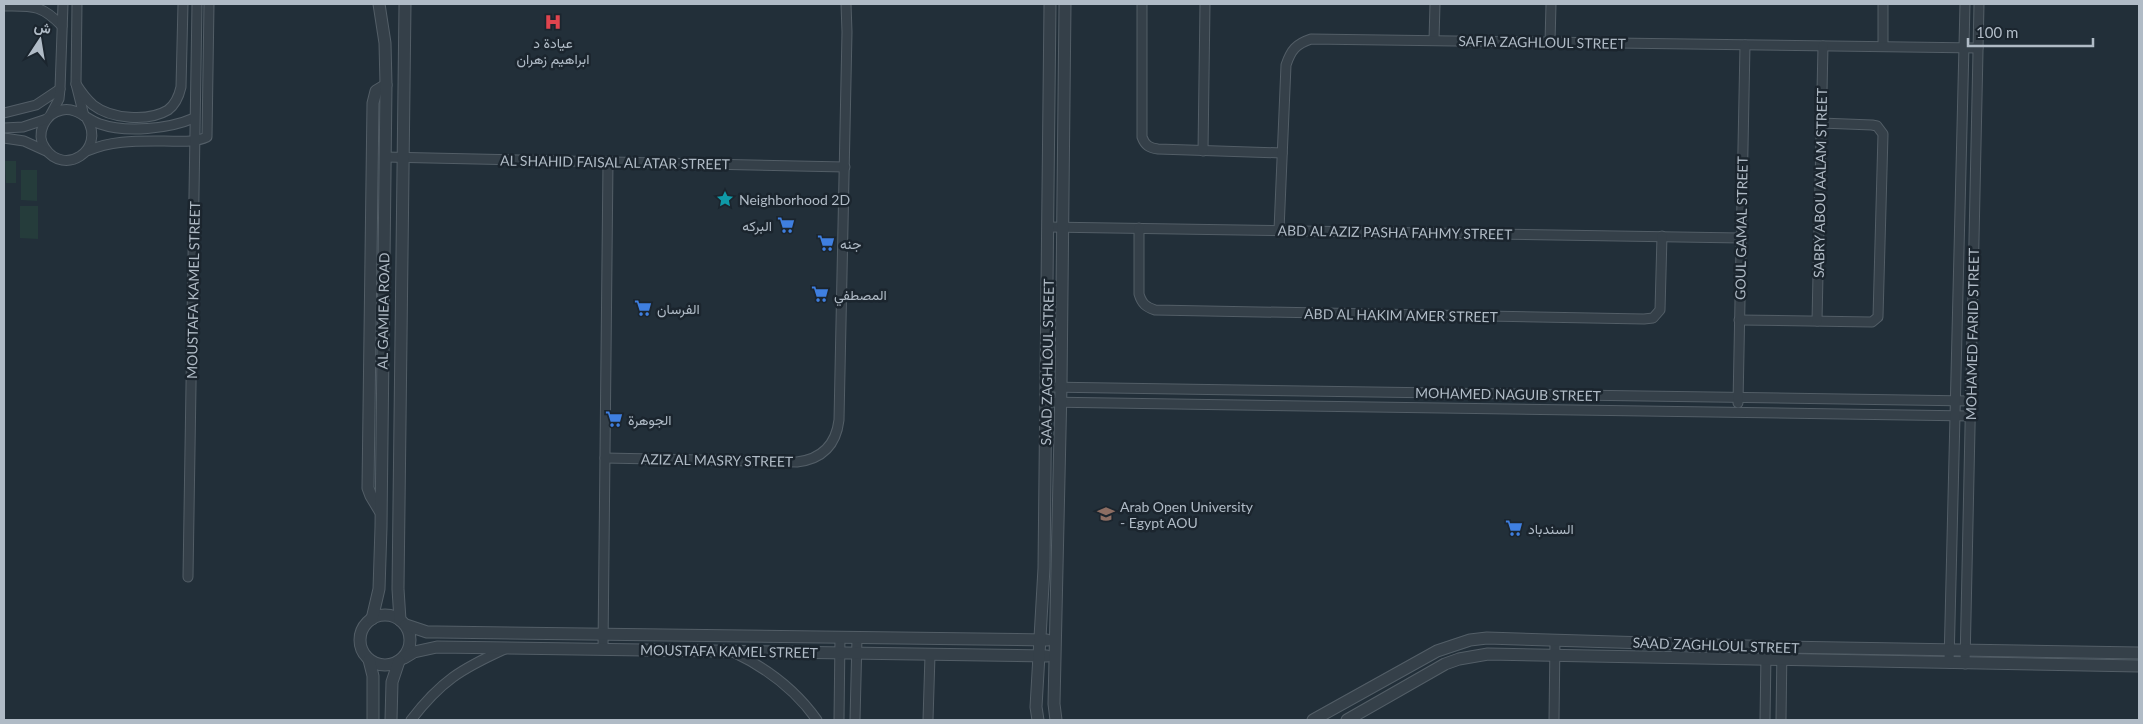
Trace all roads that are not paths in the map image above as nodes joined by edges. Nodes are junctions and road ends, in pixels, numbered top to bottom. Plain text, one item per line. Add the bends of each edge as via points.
1 (63, 4) edge
2 (77, 4) edge
3 (183, 4) edge
4 (197, 4) edge
5 (379, 4) edge
6 (405, 4) edge
7 (846, 4) edge
8 (1050, 4) edge
9 (1065, 4) edge
10 (1142, 4) edge
11 (1205, 4) edge
12 (1435, 4) edge
13 (1551, 4) edge
14 (1884, 4) edge
15 (1965, 4) edge
16 (1979, 4) edge
17 (36, 5) edge
18 (4, 6) edge
19 (211, 6) edge
20 (62, 26) junction
21 (1434, 40) junction
22 (1550, 42) junction
23 (1745, 44) junction
24 (1823, 46) junction
25 (1883, 46) junction
26 (1964, 48) junction
27 (1978, 48) junction
28 (76, 84) junction
29 (386, 85) junction
30 (60, 89) junction
31 (4, 113) edge
32 (85, 117) junction
33 (48, 118) junction
34 (194, 118) junction
35 (1821, 123) junction
36 (4, 128) edge
37 (4, 138) edge
38 (193, 140) junction
39 (87, 151) junction
40 (1202, 151) junction
41 (48, 152) junction
42 (1282, 153) junction
43 (385, 157) junction
44 (404, 158) junction
45 (608, 162) junction
46 (845, 167) junction
47 (1048, 227) junction
48 (1063, 227) junction
49 (1139, 228) junction
50 (1279, 230) junction
51 (1662, 236) junction
52 (1741, 238) junction
53 (384, 266) junction
54 (402, 266) junction
55 (1739, 320) junction
56 (1817, 321) junction
57 (1046, 387) junction
58 (1061, 387) junction
59 (1267, 390) junction
60 (1738, 398) junction
61 (1956, 401) junction
62 (1970, 401) junction
63 (1046, 402) junction
64 (1061, 402) junction
65 (1267, 404) junction
66 (1737, 411) junction
67 (1955, 416) junction
68 (1970, 416) junction
69 (605, 458) junction
70 (380, 511) junction
71 (188, 577) dead end
72 (372, 618) junction
73 (403, 622) junction
74 (603, 634) junction
75 (840, 637) junction
76 (857, 638) junction
77 (1022, 640) junction
78 (1041, 640) junction
79 (1056, 640) junction
80 (1555, 640) junction
81 (1766, 646) junction
82 (1782, 647) junction
83 (507, 648) junction
84 (603, 650) junction
85 (1950, 650) junction
86 (1965, 650) junction
87 (733, 652) junction
88 (840, 653) junction
89 (857, 653) junction
90 (2139, 653) edge
91 (930, 654) junction
92 (1555, 655) junction
93 (1022, 656) junction
94 (1040, 656) junction
95 (1056, 656) junction
96 (402, 659) junction
97 (1766, 659) junction
98 (369, 660) junction
99 (1782, 660) junction
100 (1949, 663) junction
101 (1965, 664) junction
102 (2139, 666) edge
103 (373, 720) edge
104 (391, 720) edge
105 (411, 720) edge
106 (817, 720) edge
107 (839, 720) edge
108 (855, 720) edge
109 (928, 720) edge
110 (1038, 720) edge
111 (1056, 720) edge
112 (1313, 720) edge
113 (1347, 720) edge
114 (1554, 720) edge
115 (1765, 720) edge
116 (1781, 720) edge

1 - 20 street
2 - 28 street
3 - 28 street via 181,87 179,96 167,110 145,116 106,112 94,105
4 - 34 street, MOUSTAFA KAMEL STREET
5 - 29 street, AL GAMIEA ROAD
6 - 44 street, AL GAMIEA ROAD
7 - 46 street, AZIZ AL MASRY STREET
8 - 47 street, SAAD ZAGHLOUL STREET
9 - 48 street, SAAD ZAGHLOUL STREET
10 - 40 street via 1144,143 1150,148
11 - 40 street
12 - 21 street
13 - 22 street
14 - 25 street
15 - 26 street, MOHAMED FARID STREET
16 - 27 street, MOHAMED FARID STREET
17 - 18 street
17 - 20 street
19 - 38 street via 207,137
20 - 30 street
21 - 22 street, SAFIA ZAGHLOUL STREET
21 - 42 street, SAFIA ZAGHLOUL STREET via 1311,39 1298,44 1286,64
22 - 23 street, SAFIA ZAGHLOUL STREET
23 - 24 street, SAFIA ZAGHLOUL STREET
23 - 52 street, GOUL GAMAL STREET
24 - 25 street, SAFIA ZAGHLOUL STREET
24 - 35 street, SABRY ABOU AALAM STREET
25 - 26 street, SAFIA ZAGHLOUL STREET
26 - 27 street, SAFIA ZAGHLOUL STREET
26 - 61 street, MOHAMED FARID STREET
27 - 62 street, MOHAMED FARID STREET
28 - 32 street
29 - 43 street, AL GAMIEA ROAD
29 - 70 street via 376,91 373,103 368,488
30 - 31 street via 36,105
30 - 33 street via 59,99
32 - 33 street via 61,110
32 - 34 street via 102,125 134,128 169,127
32 - 39 street via 92,131
33 - 36 street via 24,127
33 - 41 street via 42,126 41,138
34 - 38 street, MOUSTAFA KAMEL STREET
35 - 56 street, SABRY ABOU AALAM STREET
35 - 56 street via 1877,126 1883,134 1879,312 1872,322
37 - 41 street via 24,141
38 - 39 street via 124,141
38 - 71 street, MOUSTAFA KAMEL STREET
39 - 41 street via 68,161
40 - 42 street
42 - 50 street, SAFIA ZAGHLOUL STREET
43 - 44 street, AL SHAHID FAISAL AL ATAR STREET
43 - 53 street, AL GAMIEA ROAD
44 - 45 street, AL SHAHID FAISAL AL ATAR STREET
44 - 54 street, AL GAMIEA ROAD
45 - 46 street, AL SHAHID FAISAL AL ATAR STREET
45 - 69 street
46 - 69 street, AZIZ AL MASRY STREET via 839,420 832,444 818,457 797,462
47 - 48 street, ABD AL AZIZ PASHA FAHMY STREET
47 - 57 street, SAAD ZAGHLOUL STREET
48 - 49 street, ABD AL AZIZ PASHA FAHMY STREET
48 - 58 street, SAAD ZAGHLOUL STREET
49 - 50 street, ABD AL AZIZ PASHA FAHMY STREET
49 - 51 street, ABD AL HAKIM AMER STREET via 1139,294 1147,308 1155,310 1624,319 1649,319 1660,310
50 - 51 street, ABD AL AZIZ PASHA FAHMY STREET
51 - 52 street, ABD AL AZIZ PASHA FAHMY STREET
52 - 55 street, GOUL GAMAL STREET
53 - 54 street
53 - 70 street, AL GAMIEA ROAD
54 - 73 street, AL GAMIEA ROAD via 398,583
55 - 56 street
55 - 60 street, GOUL GAMAL STREET
57 - 58 street, MOHAMED NAGUIB STREET
57 - 63 street, SAAD ZAGHLOUL STREET
58 - 59 street, MOHAMED NAGUIB STREET
58 - 64 street, SAAD ZAGHLOUL STREET
59 - 60 street, MOHAMED NAGUIB STREET
59 - 65 street
60 - 61 street, MOHAMED NAGUIB STREET
60 - 66 street, GOUL GAMAL STREET
61 - 62 street, MOHAMED NAGUIB STREET
61 - 67 street, MOHAMED FARID STREET
62 - 68 street, MOHAMED FARID STREET
63 - 64 street, MOHAMED NAGUIB STREET
63 - 78 street, SAAD ZAGHLOUL STREET
64 - 65 street, MOHAMED NAGUIB STREET
64 - 79 street, SAAD ZAGHLOUL STREET
65 - 66 street, MOHAMED NAGUIB STREET
66 - 67 street, MOHAMED NAGUIB STREET
67 - 68 street, MOHAMED NAGUIB STREET
67 - 85 street, MOHAMED FARID STREET
68 - 86 street, MOHAMED FARID STREET
69 - 74 street
70 - 72 street, AL GAMIEA ROAD via 379,589
72 - 73 street via 389,615
72 - 98 street via 360,639 362,652
73 - 74 street, MOUSTAFA KAMEL STREET via 426,632
73 - 96 street via 410,645
74 - 75 street, MOUSTAFA KAMEL STREET
74 - 84 street
75 - 76 street, MOUSTAFA KAMEL STREET
75 - 88 street
76 - 77 street, MOUSTAFA KAMEL STREET
76 - 89 street
77 - 78 street, MOUSTAFA KAMEL STREET
77 - 93 street via 1025,651
78 - 79 street, MOUSTAFA KAMEL STREET
78 - 94 street, SAAD ZAGHLOUL STREET
79 - 95 street, SAAD ZAGHLOUL STREET
80 - 81 street, SAAD ZAGHLOUL STREET
80 - 92 street
80 - 112 street, SAAD ZAGHLOUL STREET via 1487,638 1453,644
81 - 82 street, SAAD ZAGHLOUL STREET
81 - 97 street
82 - 85 street, SAAD ZAGHLOUL STREET
82 - 99 street
83 - 84 street, MOUSTAFA KAMEL STREET
83 - 96 street, MOUSTAFA KAMEL STREET via 437,647 414,652
83 - 105 street via 462,669 425,702
84 - 87 street, MOUSTAFA KAMEL STREET
85 - 86 street, SAAD ZAGHLOUL STREET
85 - 100 street, MOHAMED FARID STREET
86 - 90 street, SAAD ZAGHLOUL STREET
86 - 101 street, MOHAMED FARID STREET
87 - 88 street, MOUSTAFA KAMEL STREET
87 - 106 street via 784,683
88 - 89 street, MOUSTAFA KAMEL STREET
88 - 107 street
89 - 91 street, MOUSTAFA KAMEL STREET
89 - 108 street
91 - 93 street, MOUSTAFA KAMEL STREET
91 - 109 street
92 - 97 street, SAAD ZAGHLOUL STREET
92 - 113 street, SAAD ZAGHLOUL STREET via 1488,654 1459,659
92 - 114 street
93 - 94 street, MOUSTAFA KAMEL STREET
94 - 95 street, MOUSTAFA KAMEL STREET
94 - 110 street, SAAD ZAGHLOUL STREET
95 - 111 street, SAAD ZAGHLOUL STREET
96 - 98 street via 384,666
96 - 104 street via 392,682
97 - 99 street, SAAD ZAGHLOUL STREET
97 - 115 street
98 - 103 street via 374,684
99 - 100 street, SAAD ZAGHLOUL STREET
99 - 116 street
100 - 101 street, SAAD ZAGHLOUL STREET
101 - 102 street, SAAD ZAGHLOUL STREET

